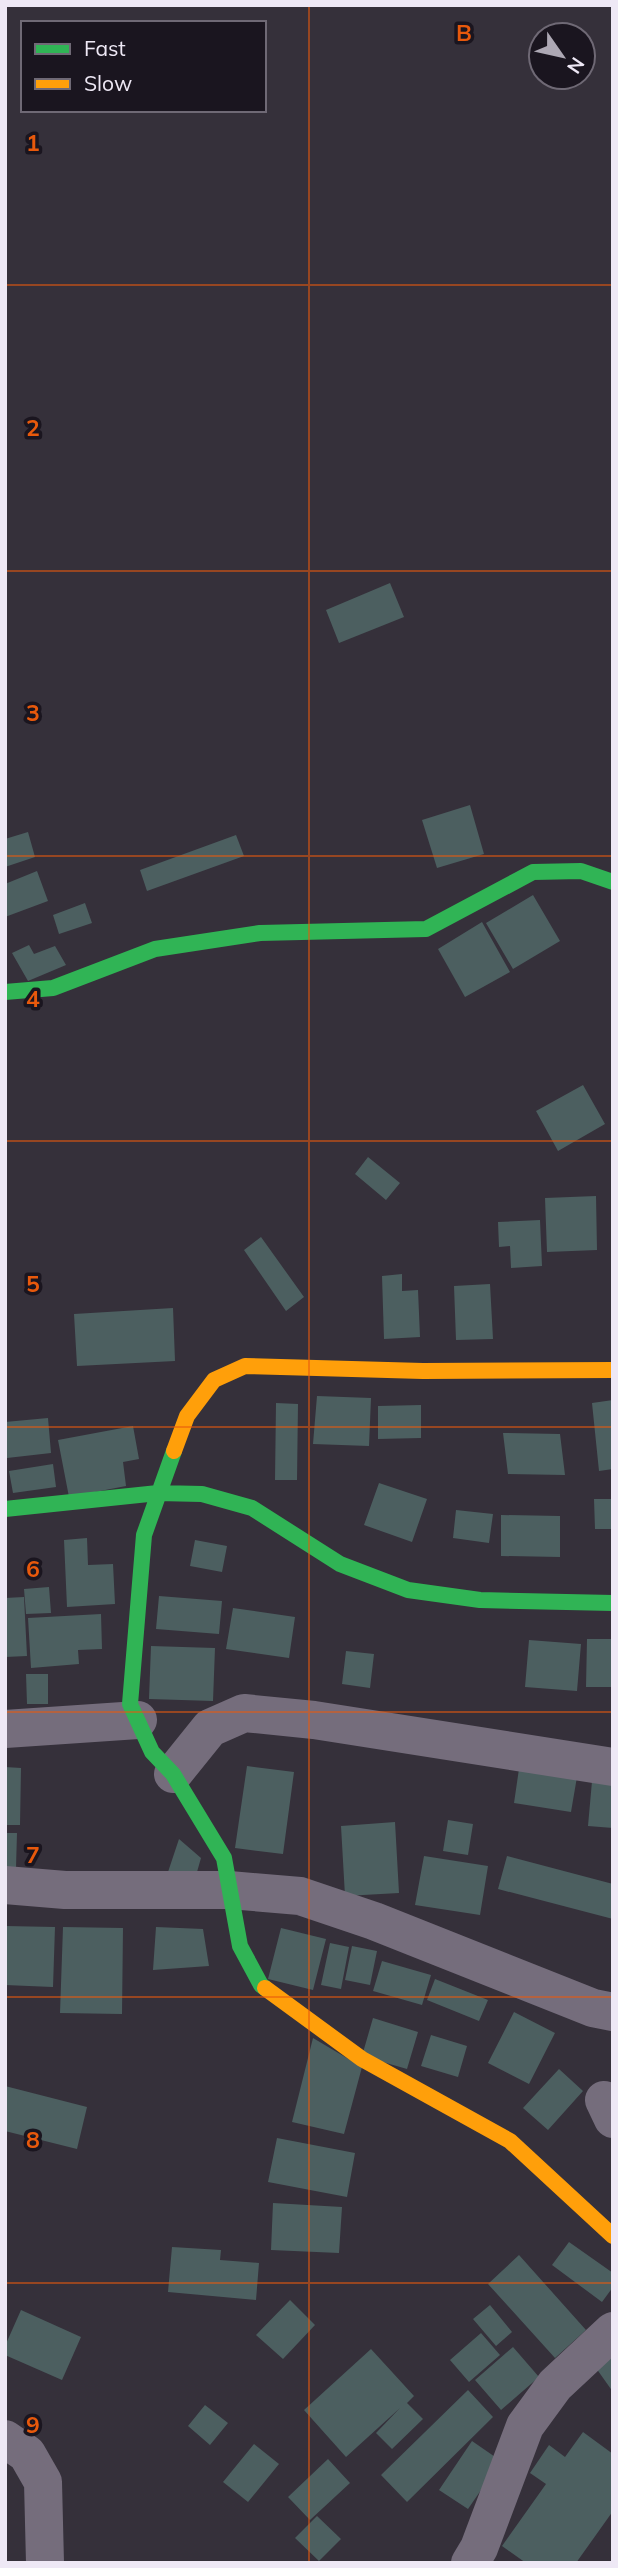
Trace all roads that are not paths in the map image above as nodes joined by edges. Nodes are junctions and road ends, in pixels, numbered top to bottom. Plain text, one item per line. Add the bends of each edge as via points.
1 (613, 881) edge
2 (5, 992) edge
3 (613, 1370) edge
4 (158, 1493) junction
5 (5, 1509) edge
6 (613, 1603) edge
7 (138, 1720) junction
8 (5, 1729) edge
9 (613, 1767) edge
10 (173, 1773) junction
11 (5, 1885) edge
12 (229, 1890) junction
13 (613, 2012) edge
14 (613, 2236) edge
15 (613, 2331) edge
16 (5, 2440) edge
17 (45, 2563) edge
18 (470, 2563) edge

1 - 2 street via 581,871 533,872 426,929 260,933 155,949 53,988
3 - 4 street via 245,1366 214,1380 187,1416
4 - 5 street
4 - 6 street via 202,1494 252,1508 341,1564 408,1590 480,1600
4 - 7 street via 144,1535 130,1704
7 - 8 street
7 - 10 street via 152,1752
9 - 10 street via 244,1713 211,1728
10 - 12 street via 224,1858
11 - 12 street via 65,1890
12 - 13 street via 300,1896
12 - 14 street via 240,1946 261,1984 362,2059 510,2141
15 - 18 street via 555,2385 525,2426
16 - 17 street via 27,2454 43,2482

